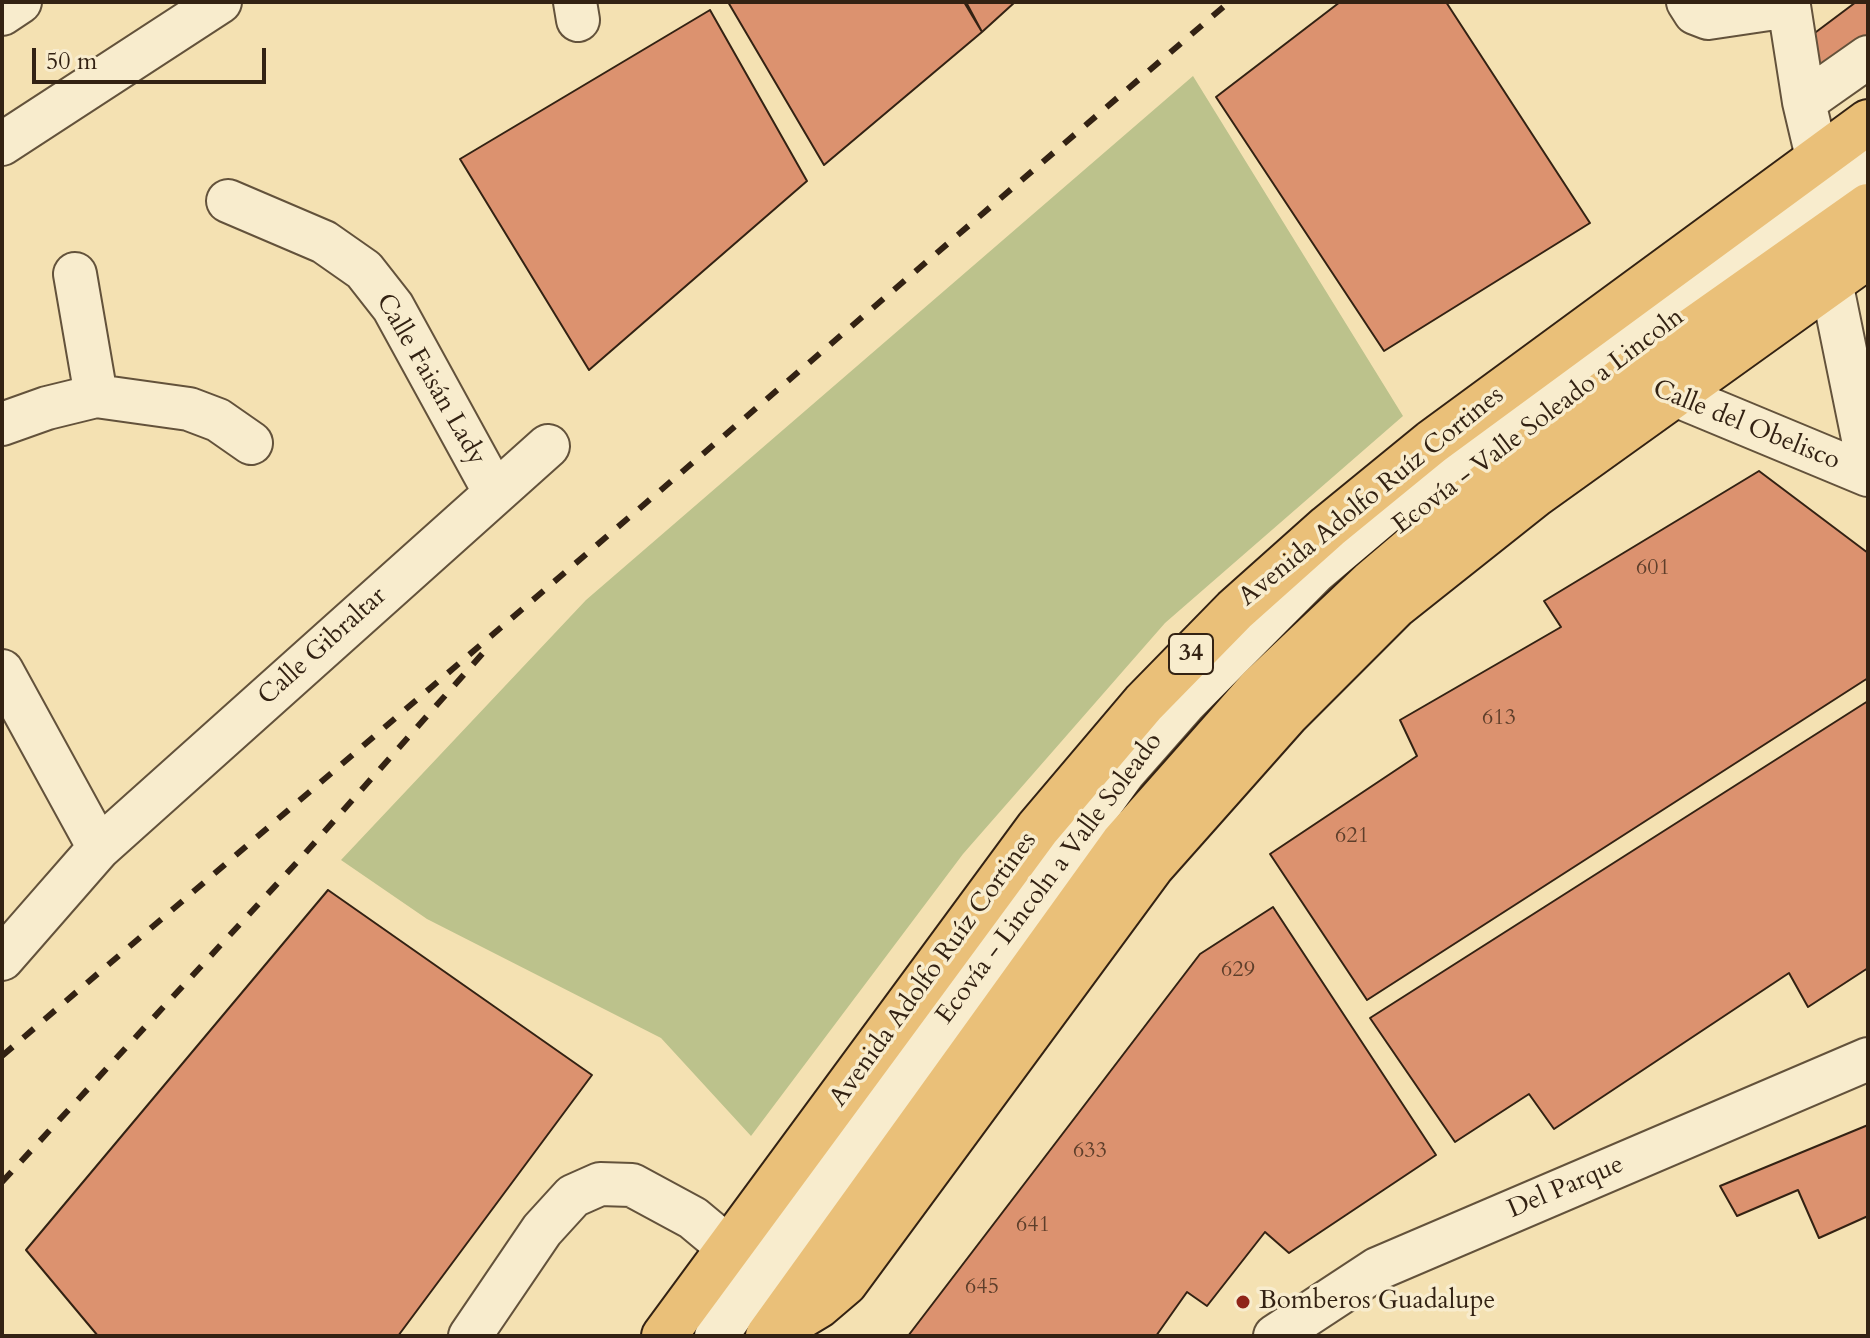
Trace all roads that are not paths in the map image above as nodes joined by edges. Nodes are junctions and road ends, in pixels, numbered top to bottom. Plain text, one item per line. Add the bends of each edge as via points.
1 (20, 2) edge
2 (220, 2) edge
3 (1688, 2) edge
4 (1789, 4) edge
5 (2, 14) edge
6 (1868, 57) edge
7 (1804, 102) junction
8 (1868, 122) edge
9 (2, 144) edge
10 (1817, 157) junction
11 (1868, 162) edge
12 (1868, 181) edge
13 (228, 201) dead end
14 (1868, 206) edge
15 (1823, 238) junction
16 (1868, 256) edge
17 (75, 274) dead end
18 (1830, 282) junction
19 (1623, 379) junction
20 (1673, 394) junction
21 (96, 396) junction
22 (2, 424) edge
23 (251, 443) dead end
24 (548, 446) dead end
25 (1868, 463) edge
26 (1868, 475) edge
27 (495, 493) junction
28 (2, 671) edge
29 (99, 848) junction
30 (2, 959) edge
31 (1868, 1059) edge
32 (729, 1248) junction
33 (470, 1336) edge
34 (664, 1336) edge
35 (716, 1336) edge
36 (736, 1336) edge
37 (768, 1336) edge
38 (1275, 1336) edge

1 - 5 street
2 - 9 street
3 - 4 street via 1695,13 1708,18
4 - 7 street
6 - 7 street
7 - 10 street
8 - 10 main road, Avenida Adolfo Ruíz Cortines / 34
10 - 32 main road, Avenida Adolfo Ruíz Cortines / 34 via 1432,442 1235,610 1144,703 1038,828
11 - 35 street, Ecovía - Lincoln a Valle Soleado via 1712,269 1411,491 1315,572 1184,704 1125,771
12 - 36 street, Ecovía - Valle Soleado a Lincoln via 1426,503 1277,637 1166,748
13 - 27 street, Calle Faisán Lady via 324,242 364,270 393,307
14 - 15 main road
15 - 18 street, Calle del Obelisco
15 - 19 main road
16 - 18 main road
17 - 21 street
18 - 20 main road
18 - 25 street, Calle del Obelisco
19 - 20 street, Calle del Obelisco
19 - 37 main road via 1505,469 1372,582 1259,689 1123,843
20 - 26 street, Calle del Obelisco
20 - 37 main road via 1395,606 1287,714 1152,866 845,1283
21 - 22 street
21 - 23 street via 189,409 218,420
24 - 27 street, Calle Gibraltar
27 - 29 street, Calle Gibraltar
28 - 29 street
29 - 30 street, Calle Gibraltar
31 - 38 street, Del Parque via 1377,1269
32 - 33 street via 693,1218 632,1185 600,1184 573,1196 542,1230
32 - 34 main road, Avenida Adolfo Ruíz Cortines / 34

